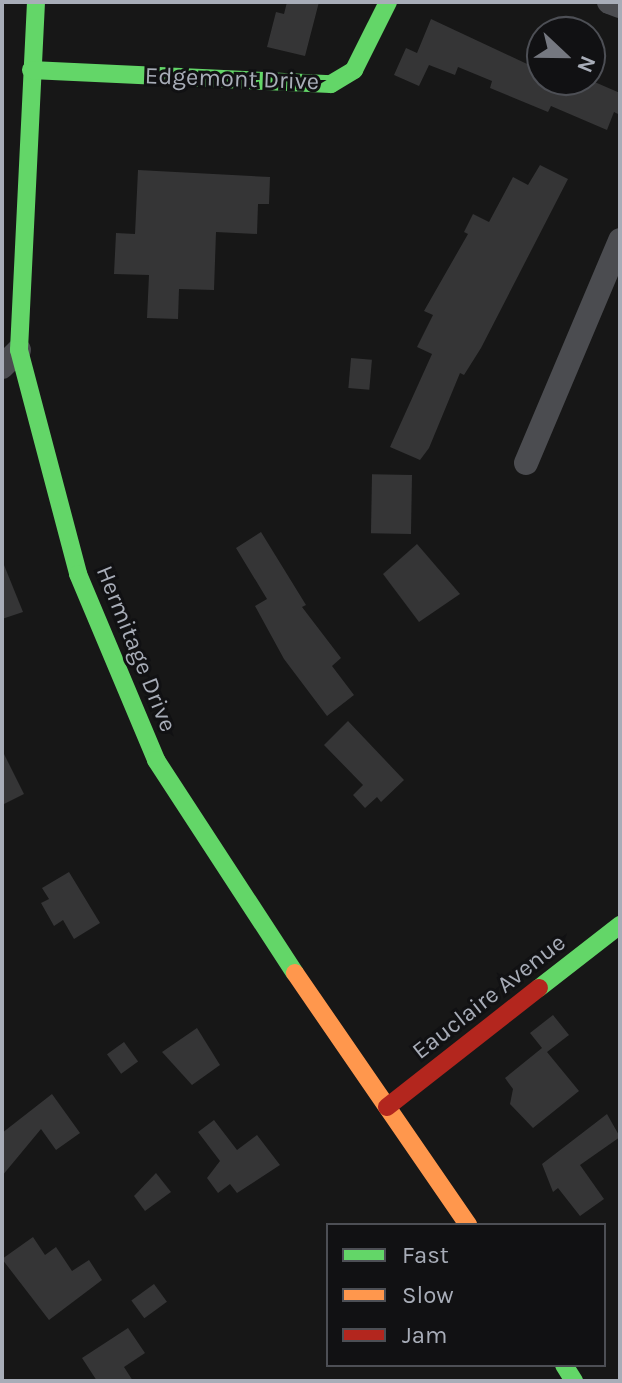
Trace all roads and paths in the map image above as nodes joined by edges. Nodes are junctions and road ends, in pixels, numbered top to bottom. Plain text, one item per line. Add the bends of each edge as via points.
1 (36, 2) edge
2 (388, 2) edge
3 (609, 2) edge
4 (620, 6) edge
5 (31, 70) junction
6 (620, 240) edge
7 (10, 358) edge
8 (526, 463) dead end
9 (620, 925) edge
10 (387, 1107) junction
11 (467, 1223) edge

1 - 5 street, Hermitage Drive
2 - 5 street, Edgemont Drive via 354,70 331,84
3 - 4 street
5 - 7 street, Hermitage Drive
6 - 8 street
7 - 10 street, Hermitage Drive via 78,574 156,760
9 - 10 street, Eauclaire Avenue
10 - 11 street, Hermitage Drive

